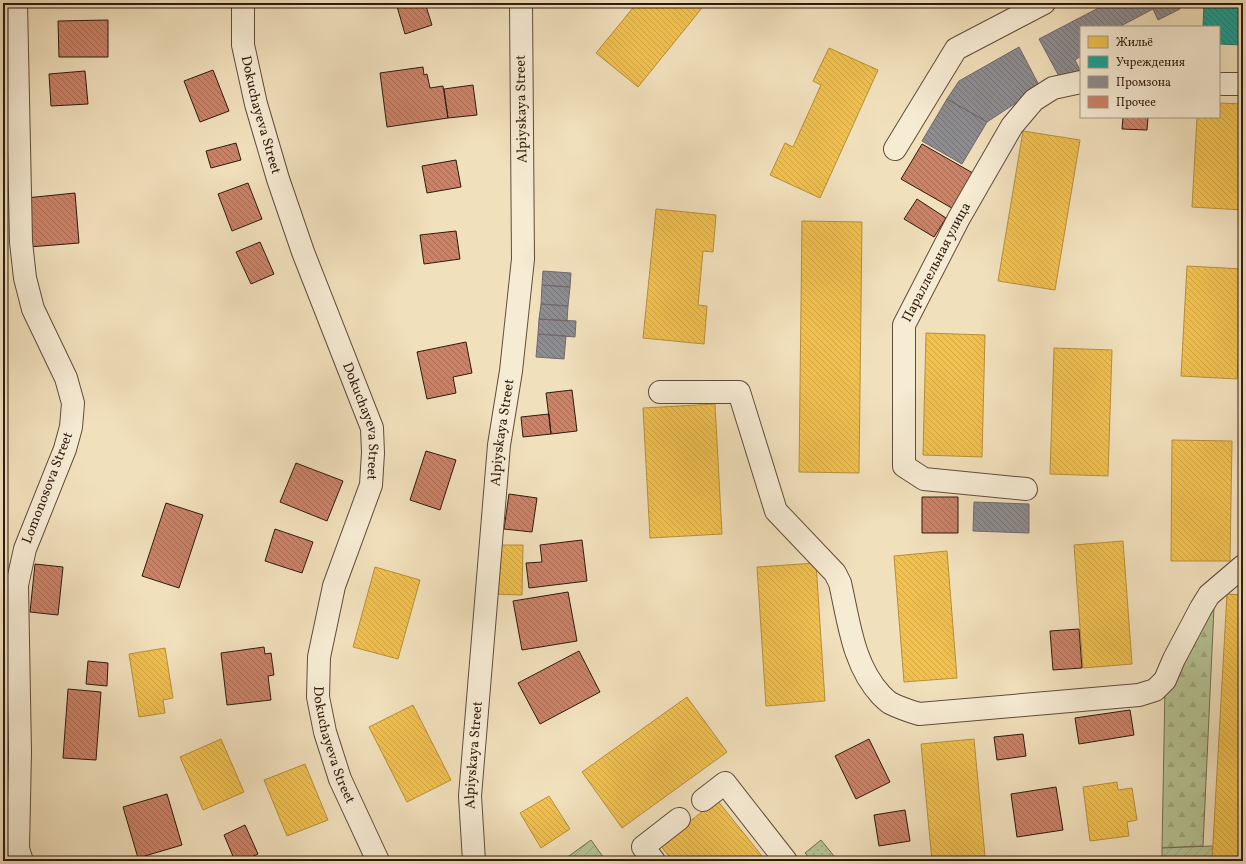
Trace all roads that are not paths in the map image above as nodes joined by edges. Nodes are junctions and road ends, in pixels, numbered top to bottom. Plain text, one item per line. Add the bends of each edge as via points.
1 (16, 3) edge
2 (243, 3) edge
3 (521, 3) edge
4 (1044, 3) edge
5 (1080, 82) edge
6 (1220, 84) edge
7 (1243, 84) edge
8 (895, 148) dead end
9 (660, 392) dead end
10 (1026, 489) dead end
11 (1243, 566) edge
12 (704, 800) dead end
13 (679, 819) dead end
14 (22, 861) edge
15 (378, 861) edge
16 (474, 861) edge
17 (654, 861) edge
18 (786, 861) edge

1 - 14 street, Lomonosova Street via 21,242 25,278 33,309 66,378 74,403 65,449 25,549 17,586 20,752 18,849
2 - 15 street, Dokuchayeva Street via 243,45 256,104 278,179 303,252 372,428 370,485 334,586 319,656 318,697 325,732 340,779
3 - 16 street, Alpiyskaya Street via 523,259 511,371 499,446 470,796
4 - 8 street via 956,49
5 - 10 street, Параллельная улица via 1053,88 1034,100 1012,126 959,218 904,325 904,466 924,479
6 - 7 street
9 - 11 street via 739,392 776,512 835,573 840,583 856,654 864,672 889,702 919,714 1138,695 1155,690 1165,680 1209,595
12 - 18 street via 726,783
13 - 17 street via 643,847

